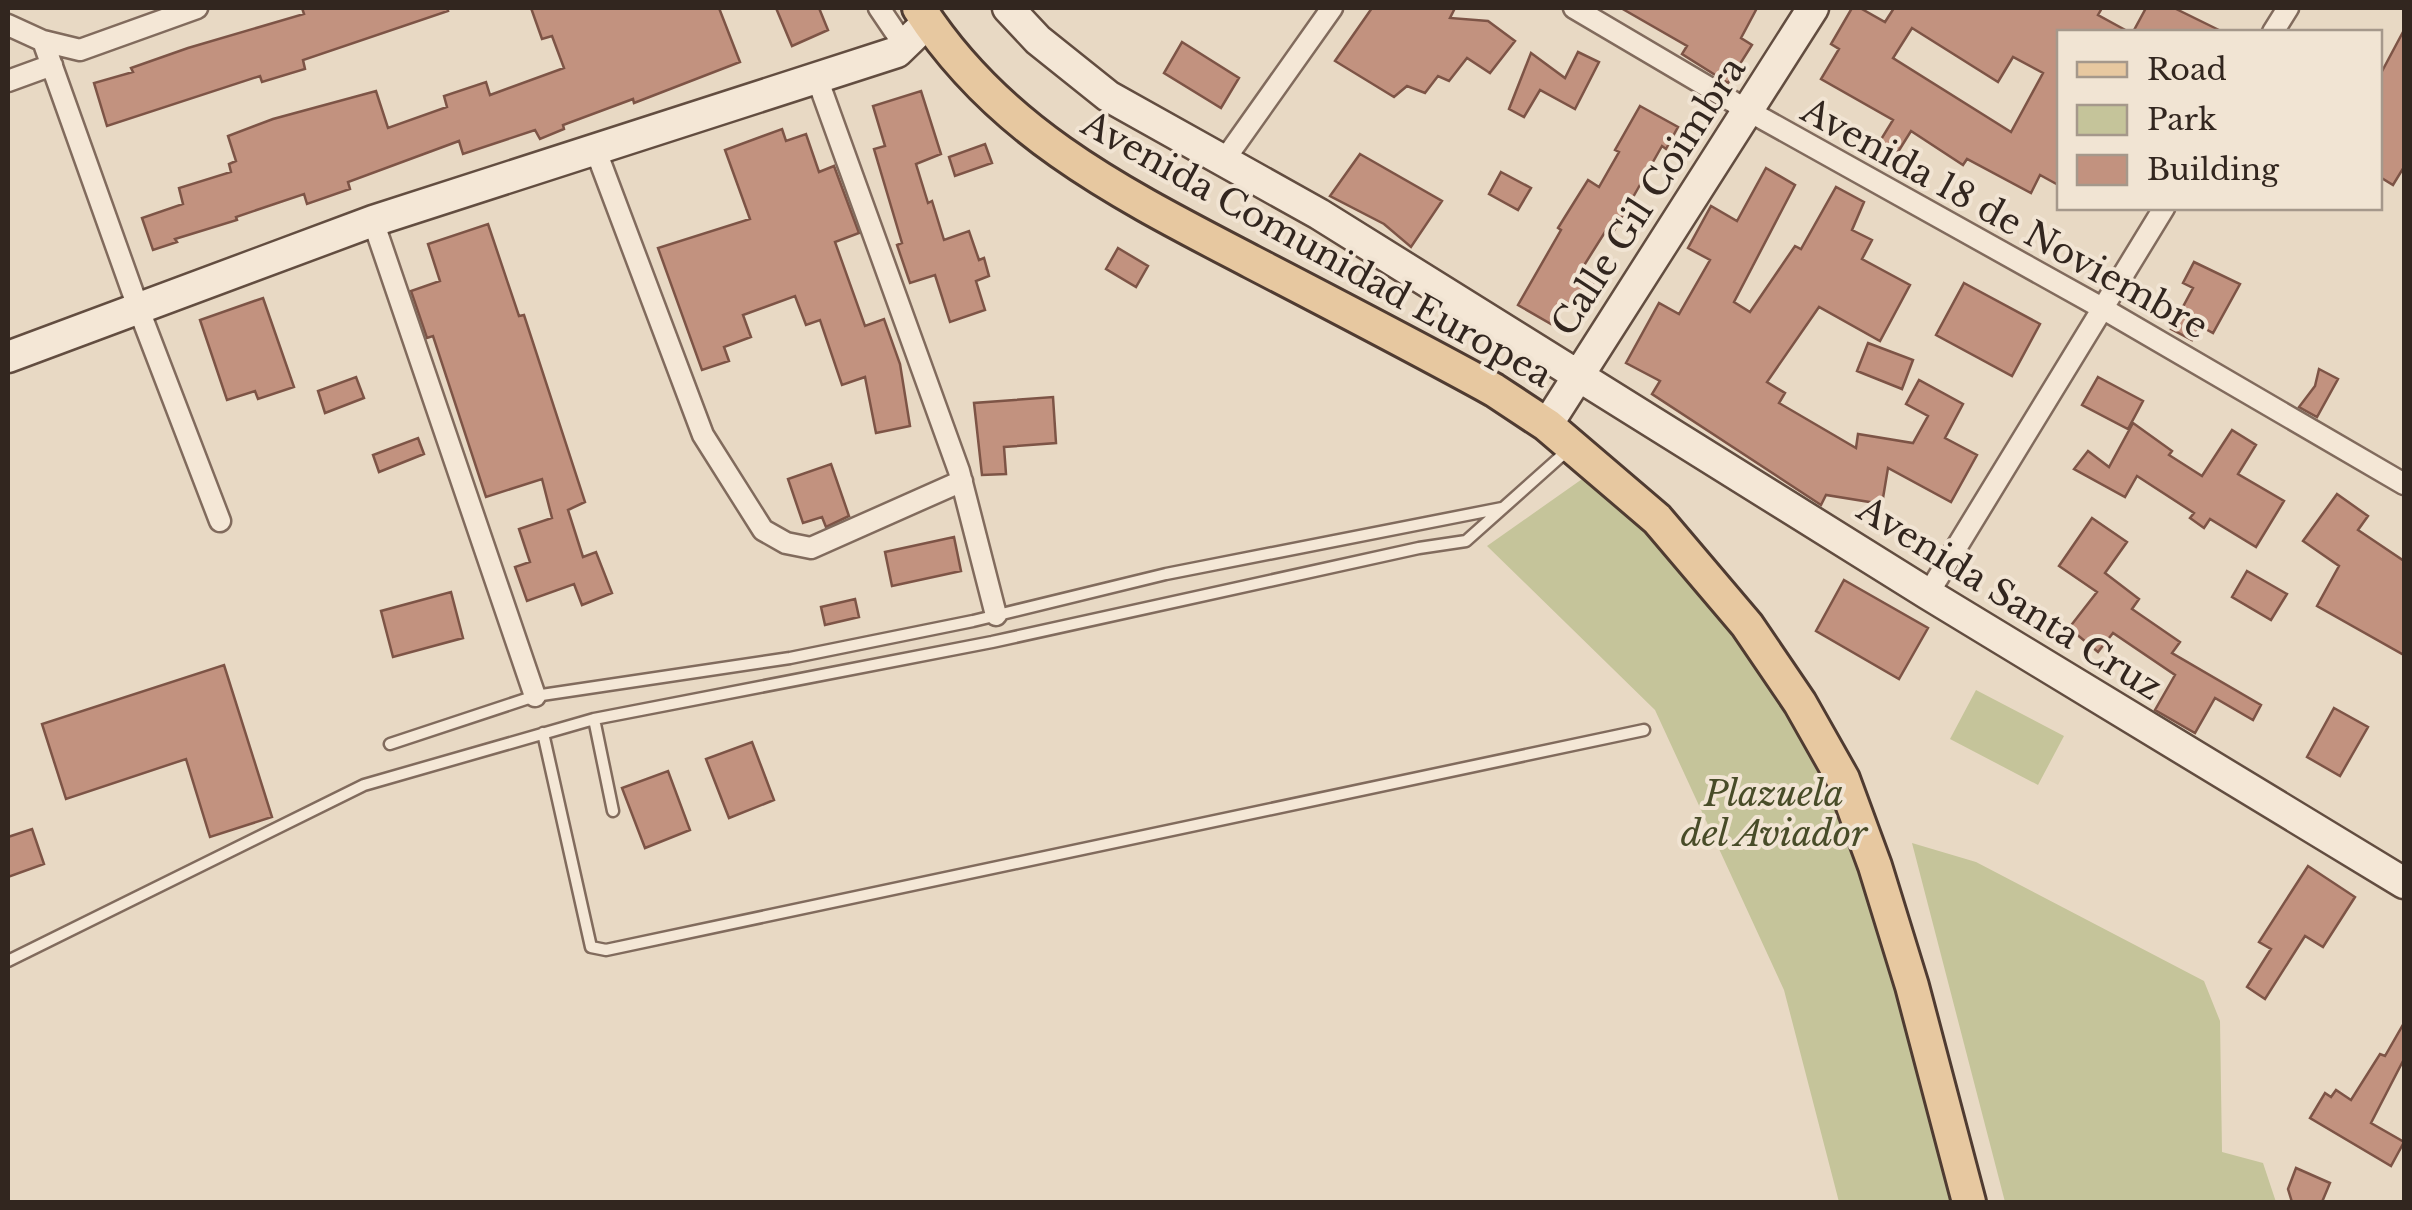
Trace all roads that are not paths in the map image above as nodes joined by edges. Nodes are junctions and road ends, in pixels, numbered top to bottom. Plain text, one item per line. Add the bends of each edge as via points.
1 (197, 8) edge
2 (879, 8) edge
3 (1008, 8) edge
4 (1332, 8) edge
5 (1574, 8) edge
6 (1812, 8) edge
7 (2288, 8) edge
8 (923, 15) edge
9 (8, 26) edge
10 (2274, 30) edge
11 (43, 41) junction
12 (904, 45) junction
13 (52, 65) junction
14 (818, 78) junction
15 (8, 81) edge
16 (1747, 110) junction
17 (596, 151) junction
18 (1225, 159) junction
19 (2163, 210) edge
20 (373, 222) junction
21 (2102, 308) junction
22 (139, 310) junction
23 (8, 356) edge
24 (1579, 374) junction
25 (1547, 424) junction
26 (1572, 448) junction
27 (962, 481) junction
28 (2404, 484) edge
29 (1503, 508) junction
30 (220, 520) dead end
31 (1928, 594) junction
32 (996, 616) junction
33 (535, 696) junction
34 (594, 718) junction
35 (1644, 730) dead end
36 (542, 734) junction
37 (390, 744) dead end
38 (614, 811) dead end
39 (2404, 883) edge
40 (8, 961) edge
41 (1968, 1202) edge

1 - 11 street via 80,50
2 - 12 street
3 - 18 main road, Avenida Santa Cruz via 1108,96
4 - 18 street
5 - 16 street, Avenida 18 de Noviembre
6 - 16 main road, Calle Gil Coimbra
7 - 10 street
8 - 12 main road
8 - 25 main road, Avenida Comunidad Europea via 970,74 1074,164
9 - 11 street
11 - 13 street
12 - 14 main road
13 - 15 street
13 - 22 street
14 - 17 main road
14 - 27 street
16 - 21 street, Avenida 18 de Noviembre
16 - 24 main road, Calle Gil Coimbra
17 - 20 main road
17 - 27 street via 703,435 763,530 811,548
18 - 24 main road, Avenida Santa Cruz
19 - 21 street
20 - 22 main road
20 - 33 street
21 - 28 street, Avenida 18 de Noviembre
21 - 31 street
22 - 23 main road
22 - 30 street
24 - 25 main road, Calle Gil Coimbra
24 - 31 main road, Avenida Santa Cruz
25 - 26 main road, Avenida Comunidad Europea
26 - 29 lane
26 - 41 main road, Avenida Comunidad Europea via 1657,519 1748,626 1843,779 1912,986
27 - 32 street
29 - 32 lane via 1166,574
29 - 34 lane via 1466,542 927,656
31 - 39 main road, Avenida Santa Cruz
32 - 33 lane via 790,658
33 - 37 lane
34 - 36 lane
34 - 38 lane
35 - 36 lane via 606,950 590,947
36 - 40 lane via 364,785

